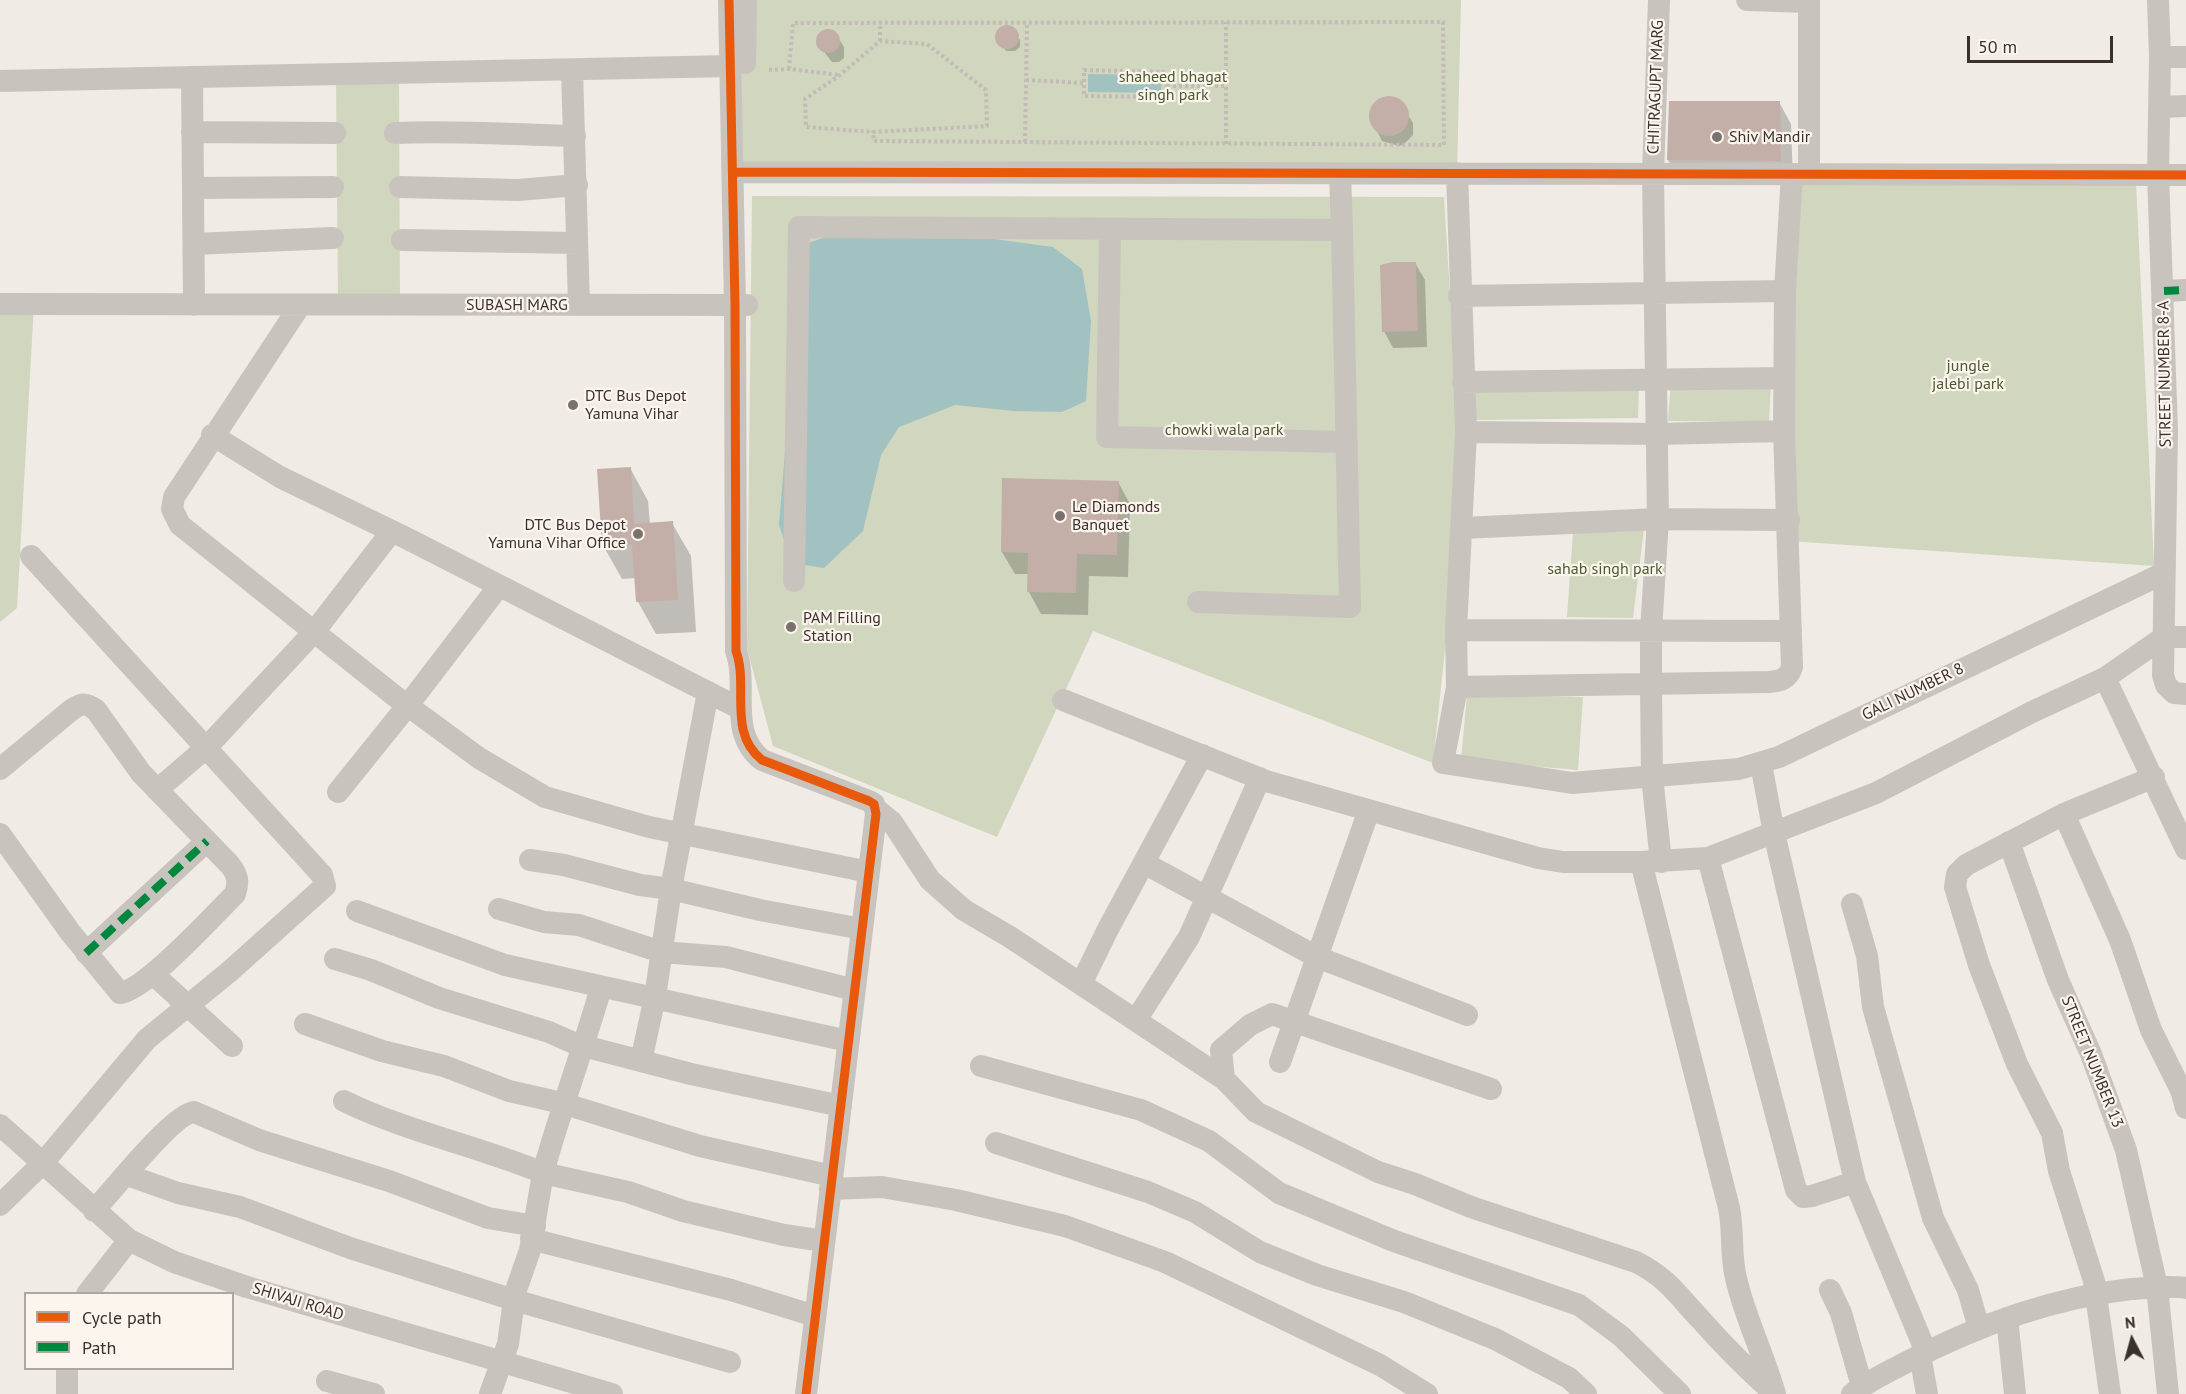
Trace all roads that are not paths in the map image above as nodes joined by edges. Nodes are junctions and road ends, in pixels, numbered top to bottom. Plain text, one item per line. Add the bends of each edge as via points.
1 (729, 0) edge
2 (746, 0) edge
3 (1659, 0) edge
4 (1747, 0) edge
5 (2158, 0) edge
6 (1808, 1) edge
7 (2160, 57) junction
8 (2186, 57) edge
9 (731, 66) junction
10 (572, 70) junction
11 (192, 77) junction
12 (0, 81) edge
13 (2186, 106) edge
14 (2160, 107) junction
15 (192, 132) junction
16 (335, 133) dead end
17 (395, 133) dead end
18 (575, 136) junction
19 (738, 172) junction
20 (1340, 173) junction
21 (1457, 173) junction
22 (1653, 174) junction
23 (1800, 174) junction
24 (2158, 174) junction
25 (2186, 175) edge
26 (577, 185) junction
27 (333, 187) dead end
28 (193, 188) junction
29 (400, 188) dead end
30 (1110, 230) junction
31 (1342, 230) junction
32 (333, 238) dead end
33 (402, 240) dead end
34 (577, 243) junction
35 (194, 244) junction
36 (1653, 291) junction
37 (1785, 291) junction
38 (2175, 291) edge
39 (1459, 296) junction
40 (0, 304) edge
41 (194, 304) junction
42 (579, 305) junction
43 (741, 305) junction
44 (299, 307) junction
45 (1656, 378) junction
46 (1784, 378) junction
47 (1463, 382) junction
48 (1784, 431) junction
49 (1466, 432) junction
50 (2176, 432) edge
51 (1657, 434) junction
52 (212, 435) junction
53 (1347, 442) junction
54 (2175, 518) edge
55 (1658, 519) junction
56 (1789, 520) junction
57 (1462, 528) junction
58 (392, 531) junction
59 (31, 556) dead end
60 (2163, 573) junction
61 (794, 581) dead end
62 (499, 586) junction
63 (1198, 602) dead end
64 (1456, 630) junction
65 (1651, 631) junction
66 (1791, 631) junction
67 (314, 632) junction
68 (2175, 637) edge
69 (2105, 678) junction
70 (1651, 685) junction
71 (1457, 687) junction
72 (708, 692) junction
73 (2186, 694) edge
74 (1063, 700) dead end
75 (408, 705) junction
76 (739, 708) junction
77 (206, 748) junction
78 (1202, 755) junction
79 (1761, 764) junction
80 (0, 770) edge
81 (1652, 777) junction
82 (2154, 777) junction
83 (1260, 778) junction
84 (157, 790) junction
85 (338, 792) dead end
86 (876, 809) junction
87 (1369, 810) junction
88 (2064, 814) junction
89 (1774, 832) junction
90 (0, 834) edge
91 (681, 834) junction
92 (207, 841) junction
93 (2009, 842) junction
94 (2186, 849) edge
95 (1708, 858) junction
96 (530, 860) dead end
97 (1651, 862) junction
98 (1144, 863) junction
99 (869, 872) junction
100 (671, 889) junction
101 (1207, 898) junction
102 (1852, 904) dead end
103 (499, 909) dead end
104 (357, 911) dead end
105 (862, 929) junction
106 (661, 951) junction
107 (86, 952) junction
108 (1317, 957) junction
109 (335, 959) dead end
110 (153, 974) junction
111 (1081, 984) junction
112 (601, 988) junction
113 (855, 990) junction
114 (655, 997) junction
115 (187, 1004) junction
116 (1467, 1016) dead end
117 (1293, 1019) junction
118 (1136, 1020) junction
119 (305, 1024) dead end
120 (848, 1041) junction
121 (232, 1046) dead end
122 (584, 1046) junction
123 (641, 1061) junction
124 (1280, 1062) dead end
125 (981, 1066) dead end
126 (1224, 1079) junction
127 (1491, 1089) dead end
128 (344, 1101) dead end
129 (562, 1103) junction
130 (841, 1106) junction
131 (2186, 1108) edge
132 (0, 1125) edge
133 (996, 1143) dead end
134 (42, 1164) junction
135 (543, 1173) junction
136 (127, 1174) junction
137 (1856, 1182) junction
138 (831, 1183) junction
139 (0, 1205) edge
140 (94, 1211) junction
141 (533, 1233) junction
142 (129, 1240) junction
143 (825, 1241) junction
144 (2184, 1282) edge
145 (2157, 1287) junction
146 (1830, 1290) dead end
147 (88, 1292) edge
148 (2096, 1293) junction
149 (514, 1300) junction
150 (815, 1316) junction
151 (2007, 1318) junction
152 (1978, 1328) junction
153 (1923, 1354) junction
154 (730, 1362) dead end
155 (501, 1363) junction
156 (327, 1382) dead end
157 (1857, 1390) edge
158 (374, 1394) edge
159 (490, 1394) edge
160 (612, 1394) edge
161 (806, 1394) edge
162 (1427, 1394) edge
163 (1586, 1394) edge
164 (1680, 1394) edge
165 (1775, 1394) edge
166 (1927, 1394) edge
167 (2015, 1394) edge
168 (2110, 1394) edge
169 (2168, 1394) edge

1 - 9 street
2 - 19 street
3 - 22 street, CHITRAGUPT MARG
4 - 6 street
5 - 7 street, STREET NUMBER 8-A
6 - 23 street
7 - 8 street
7 - 14 street, STREET NUMBER 8-A
9 - 10 street
9 - 19 street
10 - 11 street
10 - 18 street
11 - 12 street
11 - 15 street
13 - 14 street
14 - 24 street, STREET NUMBER 8-A
15 - 16 street
15 - 28 street
17 - 18 street
18 - 26 street
19 - 20 street
19 - 43 street
20 - 21 street
20 - 31 street
21 - 22 street
21 - 39 street
22 - 23 street
22 - 36 street, CHITRAGUPT MARG
23 - 24 street
23 - 37 street
24 - 25 street
24 - 38 street, STREET NUMBER 8-A
26 - 29 street via 518,190
26 - 34 street
27 - 28 street
28 - 35 street
30 - 31 street
30 - 53 street via 1107,437
30 - 61 street via 799,227
31 - 53 street
32 - 35 street
33 - 34 street
34 - 42 street
35 - 41 street
36 - 37 street
36 - 39 street
36 - 45 street, CHITRAGUPT MARG
37 - 46 street
38 - 50 street, STREET NUMBER 8-A
39 - 47 street
40 - 41 street, SUBASH MARG
41 - 44 street, SUBASH MARG
42 - 43 street, SUBASH MARG
42 - 44 street, SUBASH MARG
43 - 76 street via 747,652 741,663
44 - 52 street
45 - 46 street
45 - 47 street
45 - 51 street, CHITRAGUPT MARG
46 - 48 street
47 - 49 street
48 - 51 street
48 - 56 street
49 - 51 street
49 - 57 street
50 - 54 street, STREET NUMBER 8-A
51 - 55 street, CHITRAGUPT MARG
52 - 58 street via 280,477
52 - 67 street via 174,497 174,516 180,525
53 - 63 street via 1350,607
54 - 60 street, STREET NUMBER 8-A
55 - 56 street
55 - 57 street
55 - 65 street, CHITRAGUPT MARG
56 - 66 street
57 - 64 street
58 - 62 street
58 - 67 street
59 - 77 street
60 - 68 street, STREET NUMBER 8-A
60 - 79 street, GALI NUMBER 8
62 - 72 street
62 - 75 street
64 - 65 street
64 - 71 street
65 - 66 street
65 - 70 street, CHITRAGUPT MARG
66 - 70 street via 1792,667 1789,676 1780,681
67 - 75 street
67 - 77 street
68 - 69 street
68 - 73 street, STREET NUMBER 8-A via 2163,675 2166,686 2174,693
69 - 82 street
69 - 89 street via 1876,793
70 - 71 street
70 - 81 street, CHITRAGUPT MARG
71 - 81 street, GALI NUMBER 8 via 1443,763 1572,783
72 - 76 street
72 - 91 street
74 - 78 street
75 - 85 street
75 - 91 street via 479,758 545,797
76 - 86 street via 749,746 762,760 869,801
77 - 84 street
77 - 115 street via 322,875 326,886
78 - 83 street
78 - 98 street
79 - 81 street, GALI NUMBER 8
79 - 89 street
80 - 84 street via 79,704 87,704 96,710
81 - 97 street, CHITRAGUPT MARG
82 - 88 street
82 - 94 street
83 - 87 street
83 - 101 street
84 - 92 street
86 - 99 street
86 - 111 street via 892,822 930,880 964,910
87 - 97 street via 1538,858 1563,862
87 - 108 street
88 - 93 street
88 - 131 street via 2120,940 2151,1030
89 - 95 street
89 - 137 street
90 - 107 street
91 - 99 street
91 - 100 street
92 - 107 street
92 - 110 street via 237,874 235,894
93 - 145 street, STREET NUMBER 13 via 2058,980 2126,1149
93 - 148 street via 1966,865 1957,874 1955,887 1979,965 2018,1064 2052,1133 2059,1171 2088,1256
95 - 97 street
95 - 137 street via 1796,1190 1803,1197 1812,1196
96 - 100 street
97 - 165 street, CHITRAGUPT MARG via 1733,1225 1731,1247 1736,1280
98 - 101 street
98 - 111 street
99 - 105 street
100 - 105 street
100 - 106 street
101 - 108 street
101 - 118 street via 1189,937
102 - 152 street via 1867,956 1873,1007 1930,1207 1968,1290
103 - 106 street via 543,922 579,925
104 - 112 street via 504,965
105 - 113 street
106 - 113 street via 726,957
106 - 114 street
107 - 110 street via 120,993 137,988
108 - 116 street
108 - 117 street
109 - 122 street
110 - 115 street
111 - 118 street
112 - 114 street
112 - 122 street
113 - 120 street
114 - 120 street
114 - 123 street
115 - 121 street
115 - 134 street via 147,1039
117 - 124 street
117 - 126 street via 1272,1014 1250,1025 1221,1050
117 - 127 street
118 - 126 street
119 - 129 street via 382,1051
120 - 130 street
122 - 123 street
122 - 129 street
123 - 130 street
125 - 164 street via 1141,1110 1209,1141 1279,1193 1394,1241 1580,1305 1621,1336
126 - 165 street via 1257,1112 1378,1172 1655,1271
128 - 135 street
129 - 135 street
129 - 138 street
130 - 138 street
132 - 134 street, SHIVAJI ROAD
133 - 163 street via 1148,1192 1195,1212 1260,1252 1317,1275 1404,1302 1495,1339 1569,1378
134 - 139 street
134 - 140 street, SHIVAJI ROAD
135 - 141 street
135 - 143 street via 628,1192 683,1211
136 - 140 street
136 - 141 street via 169,1128 194,1112 260,1140
136 - 149 street via 178,1193 240,1207 350,1248
137 - 153 street
138 - 143 street
138 - 162 street via 956,1200 1065,1226 1165,1262 1380,1365
140 - 142 street, SHIVAJI ROAD
141 - 149 street
141 - 150 street
142 - 147 street
142 - 155 street, SHIVAJI ROAD via 174,1262 219,1277
143 - 150 street
144 - 145 street
145 - 148 street
145 - 169 street, STREET NUMBER 13
146 - 157 street via 1841,1313
148 - 151 street
148 - 168 street
149 - 154 street
149 - 155 street via 508,1344
150 - 161 street
151 - 152 street
151 - 167 street
152 - 153 street
153 - 157 street
153 - 166 street
155 - 159 street
155 - 160 street, SHIVAJI ROAD
156 - 158 street

